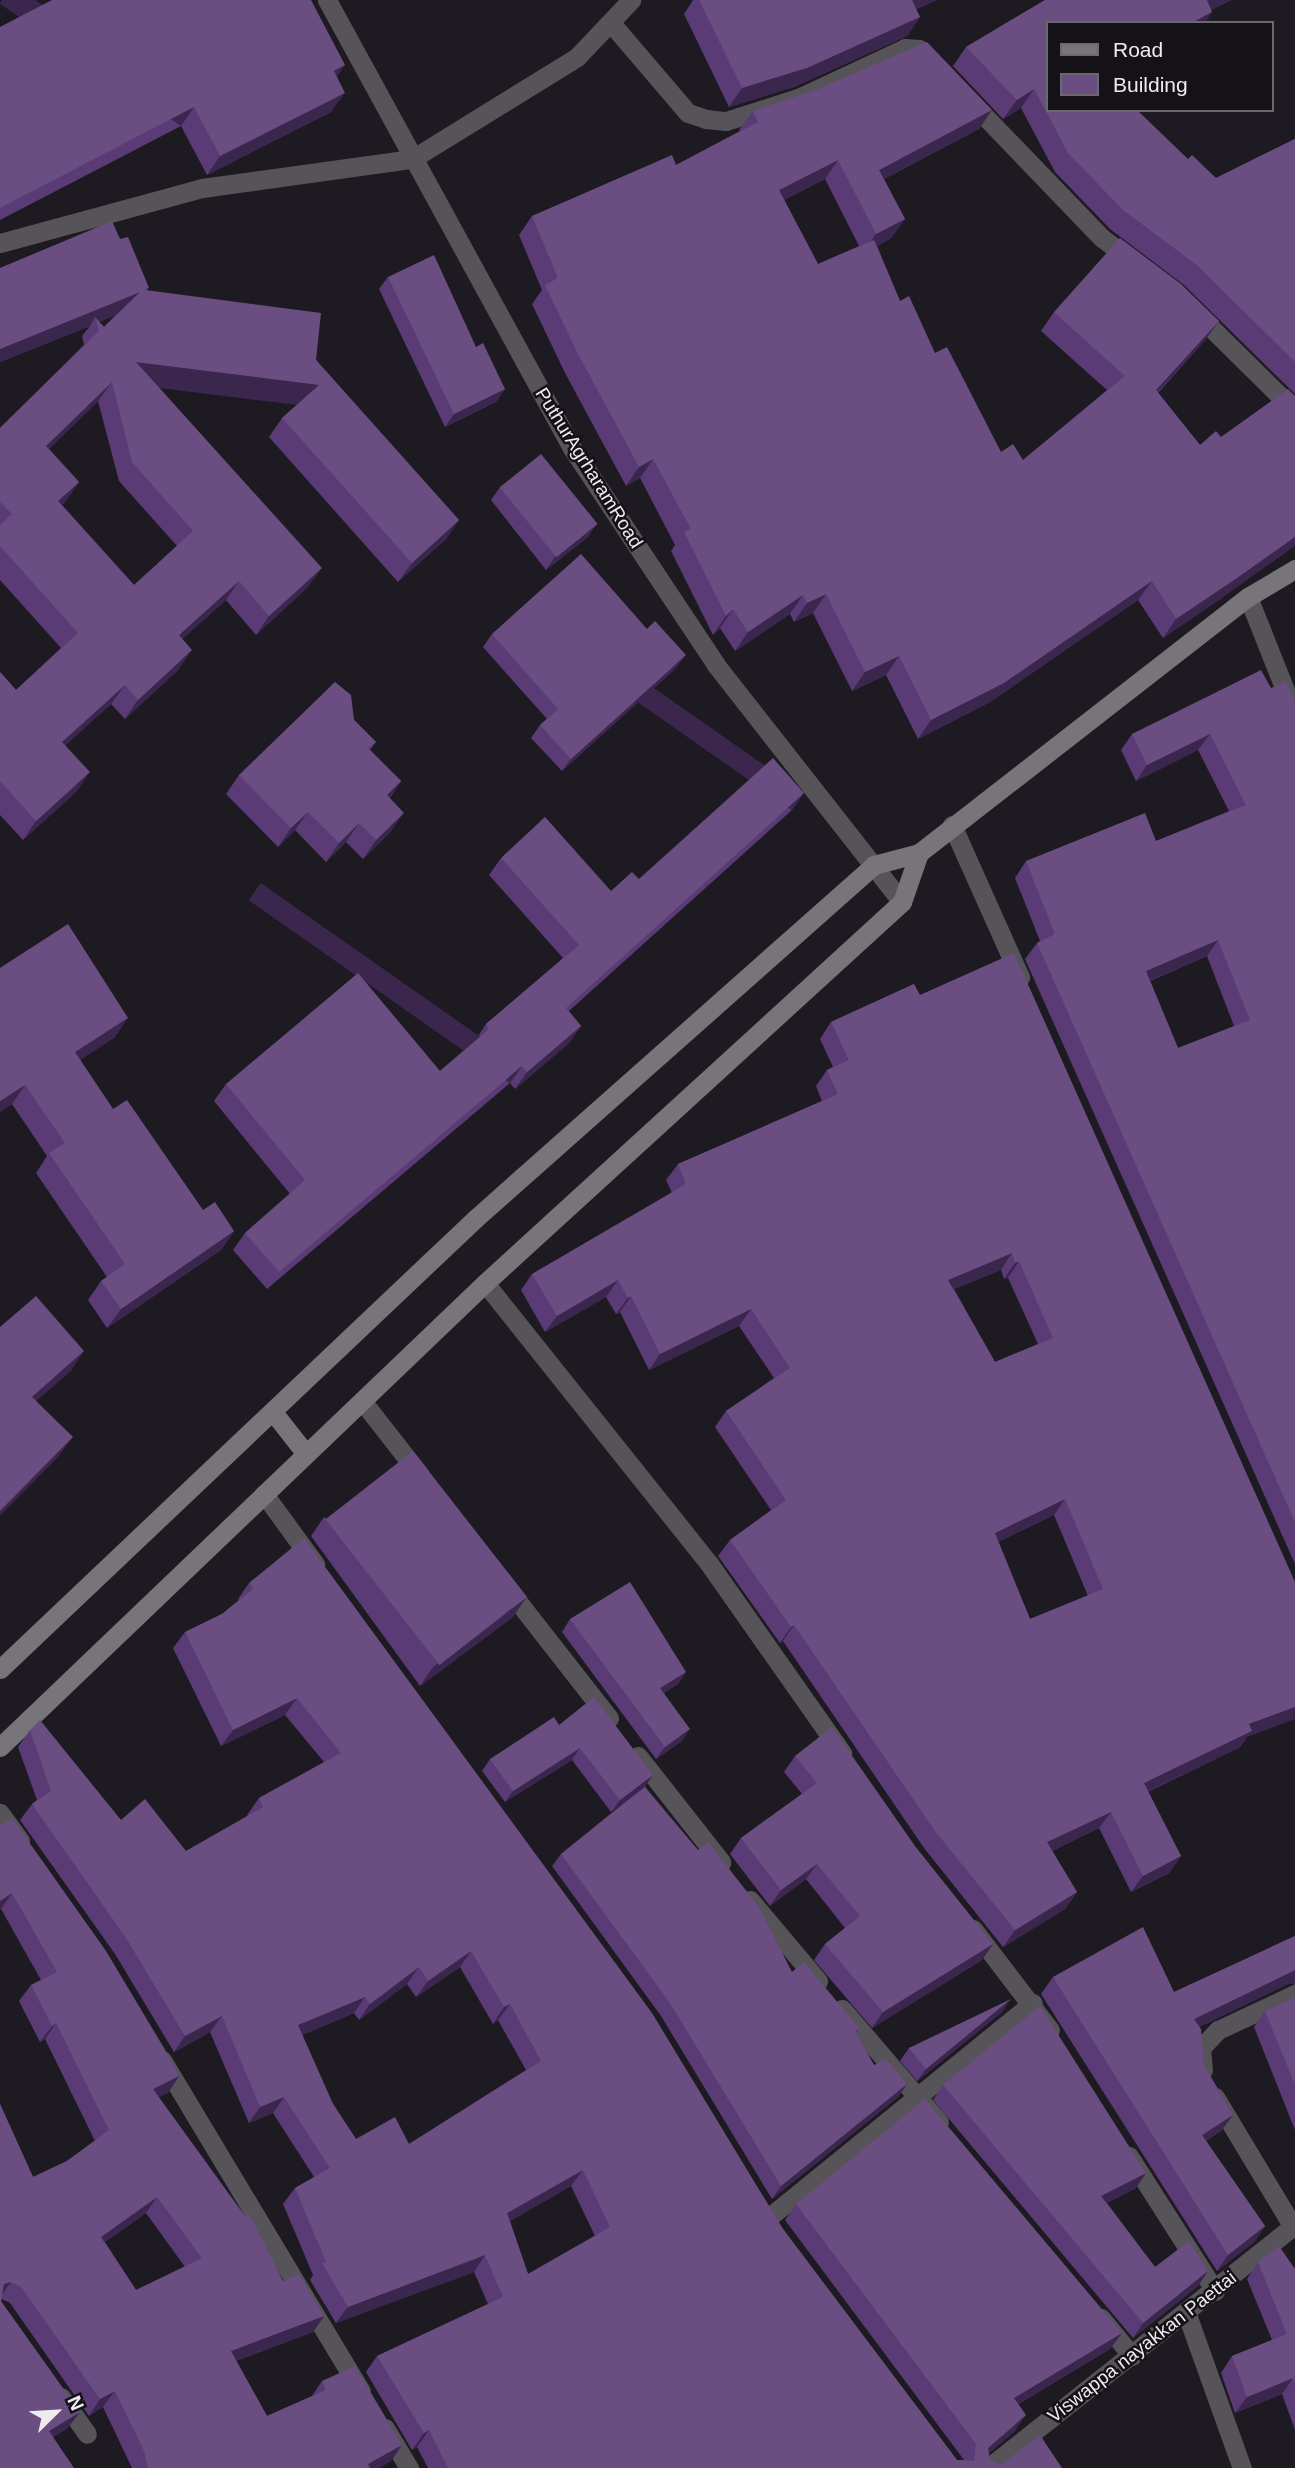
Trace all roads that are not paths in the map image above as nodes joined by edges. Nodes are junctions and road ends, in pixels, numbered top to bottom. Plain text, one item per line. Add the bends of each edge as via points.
1 (327, 0) edge
2 (631, 0) edge
3 (611, 23) junction
4 (412, 159) junction
5 (0, 243) edge
6 (1144, 270) edge
7 (1176, 294) edge
8 (1295, 411) edge
9 (1295, 569) edge
10 (1248, 597) junction
11 (1295, 715) edge
12 (952, 825) junction
13 (919, 853) junction
14 (874, 865) junction
15 (902, 902) junction
16 (1029, 998) edge
17 (485, 1283) junction
18 (363, 1402) junction
19 (273, 1412) junction
20 (306, 1454) junction
21 (430, 1488) edge
22 (264, 1494) junction
23 (489, 1564) edge
24 (328, 1582) edge
25 (0, 1669) edge
26 (0, 1747) edge
27 (851, 1766) edge
28 (0, 1814) edge
29 (32, 1859) edge
30 (956, 1908) edge
31 (1295, 1994) edge
32 (1033, 2003) junction
33 (151, 2042) edge
34 (1062, 2049) edge
35 (919, 2098) junction
36 (954, 2141) edge
37 (1120, 2142) edge
38 (754, 2194) edge
39 (768, 2218) junction
40 (1294, 2226) edge
41 (782, 2239) edge
42 (1215, 2291) junction
43 (1087, 2302) edge
44 (1186, 2312) junction
45 (1132, 2356) junction
46 (47, 2378) edge
47 (87, 2434) dead end
48 (409, 2468) edge
49 (988, 2468) edge
50 (1242, 2468) edge

1 - 4 street, PuthurAgrharamRoad
2 - 3 street
3 - 4 street via 577,57
3 - 6 street via 688,113 726,121 798,98 905,48 919,49 1102,238
4 - 5 street via 202,188
4 - 14 street, PuthurAgrharamRoad via 572,448 716,665
7 - 8 street
9 - 10 main road
10 - 11 street
10 - 12 main road
12 - 13 main road
12 - 16 street
13 - 14 main road
13 - 15 main road
14 - 15 street, PuthurAgrharamRoad
14 - 19 main road via 476,1218
15 - 17 main road
17 - 18 main road
17 - 27 street via 710,1565
18 - 20 main road
18 - 21 street
19 - 20 main road
19 - 25 main road
20 - 22 main road
22 - 24 street
22 - 26 main road
23 - 35 street via 776,1933
28 - 29 street
30 - 32 street
31 - 40 street via 1218,2030 1201,2048 1203,2076
32 - 34 street
32 - 35 street
33 - 48 street
35 - 36 street
35 - 39 street
37 - 42 street
38 - 39 street
39 - 41 street
40 - 42 street, Viswappa nayakkan Paettai
42 - 44 street, Viswappa nayakkan Paettai
43 - 45 street
44 - 45 street, Viswappa nayakkan Paettai
44 - 50 street
45 - 49 street, Viswappa nayakkan Paettai
46 - 47 street

